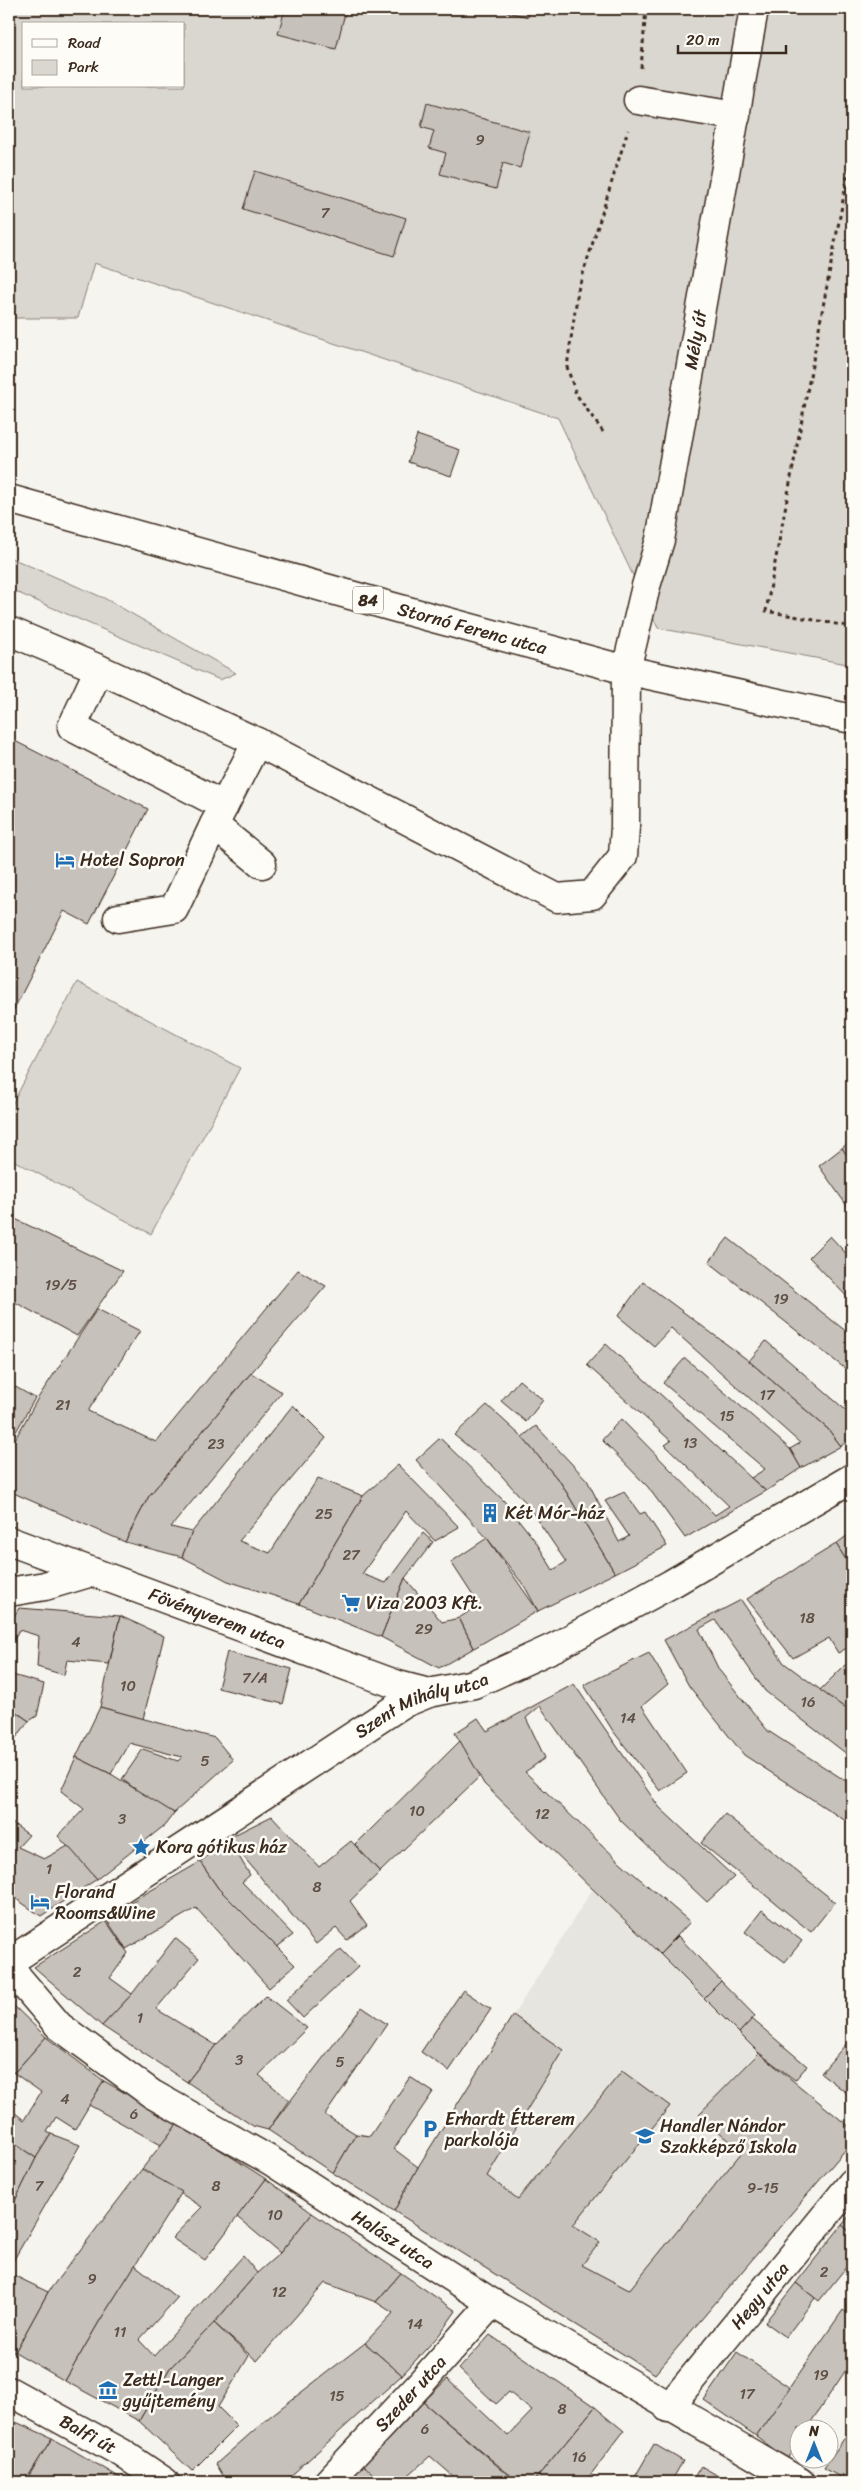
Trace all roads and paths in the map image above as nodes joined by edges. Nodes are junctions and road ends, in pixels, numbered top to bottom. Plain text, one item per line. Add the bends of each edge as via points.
1 (646, 9) edge
2 (754, 9) edge
3 (638, 100) junction
4 (736, 116) junction
5 (852, 152) edge
6 (603, 432) dead end
7 (9, 499) edge
8 (852, 627) edge
9 (9, 630) edge
10 (99, 669) junction
11 (626, 670) junction
12 (852, 719) edge
13 (257, 742) junction
14 (219, 816) junction
15 (262, 864) dead end
16 (118, 918) dead end
17 (852, 1478) edge
18 (9, 1542) edge
19 (92, 1572) junction
20 (9, 1587) edge
21 (9, 1592) edge
22 (429, 1692) junction
23 (9, 1962) edge
24 (9, 1967) edge
25 (852, 2183) edge
26 (492, 2303) junction
27 (9, 2391) edge
28 (668, 2408) junction
29 (166, 2482) edge
30 (328, 2482) edge
31 (800, 2482) edge

1 - 3 path
2 - 4 street, Mély út
3 - 4 street
3 - 6 path via 578,290 567,367 576,394
4 - 11 street, Mély út via 660,540
5 - 8 path via 766,611
7 - 11 street, Stornó Ferenc utca / 84
9 - 10 street
10 - 13 street
10 - 14 street via 72,727
11 - 12 street, Stornó Ferenc utca / 84
11 - 13 street, Mély út via 623,856 592,895 558,898
13 - 14 street
14 - 15 street
14 - 16 street via 174,909
17 - 22 street, Szent Mihály utca via 671,1584 555,1647 474,1684
18 - 19 street, Fövényverem utca
18 - 20 street via 23,1566 18,1580
19 - 21 street via 45,1586
19 - 22 street, Fövényverem utca via 398,1685
22 - 23 street, Szent Mihály utca via 402,1704
24 - 26 street, Halász utca via 59,2026 152,2094 271,2161
25 - 28 street, Hegy utca
26 - 28 street, Halász utca
26 - 30 street, Szeder utca
27 - 29 street, Balfi út via 122,2453
28 - 31 street, Halász utca

